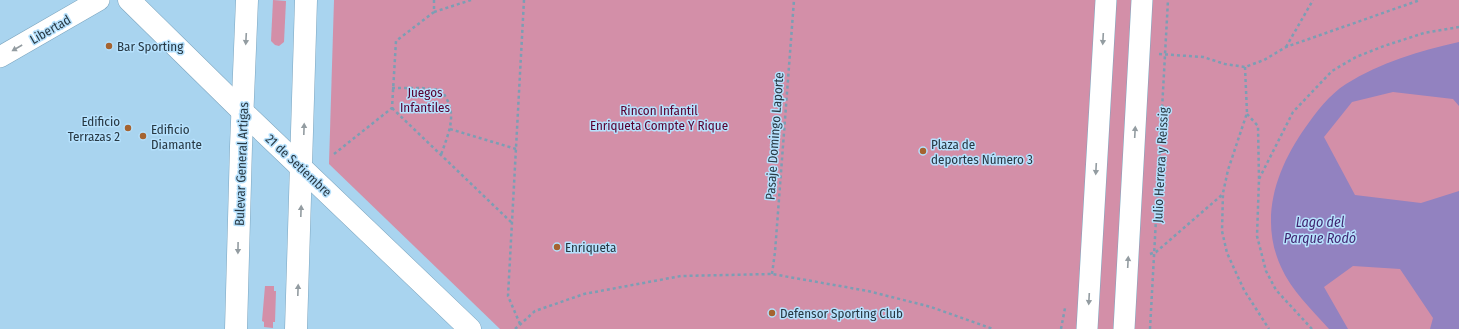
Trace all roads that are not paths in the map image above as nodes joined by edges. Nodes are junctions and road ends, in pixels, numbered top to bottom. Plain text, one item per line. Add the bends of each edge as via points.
1 (99, 0) edge
2 (129, 0) edge
3 (247, 0) edge
4 (306, 0) edge
5 (1106, 0) edge
6 (1142, 0) edge
7 (0, 57) edge
8 (242, 111) junction
9 (302, 168) junction
10 (236, 329) edge
11 (296, 329) edge
12 (470, 329) edge
13 (1087, 329) edge
14 (1124, 329) edge

1 -> 7 street, Libertad
2 - 8 main road, 21 de Setiembre
3 -> 8 main road, Bulevar General Artigas
9 -> 4 main road
5 -> 13 street
14 -> 6 street, Julio Herrera y Reissig
8 - 9 main road, 21 de Setiembre
8 -> 10 main road, Bulevar General Artigas
11 -> 9 main road
9 - 12 main road, 21 de Setiembre

